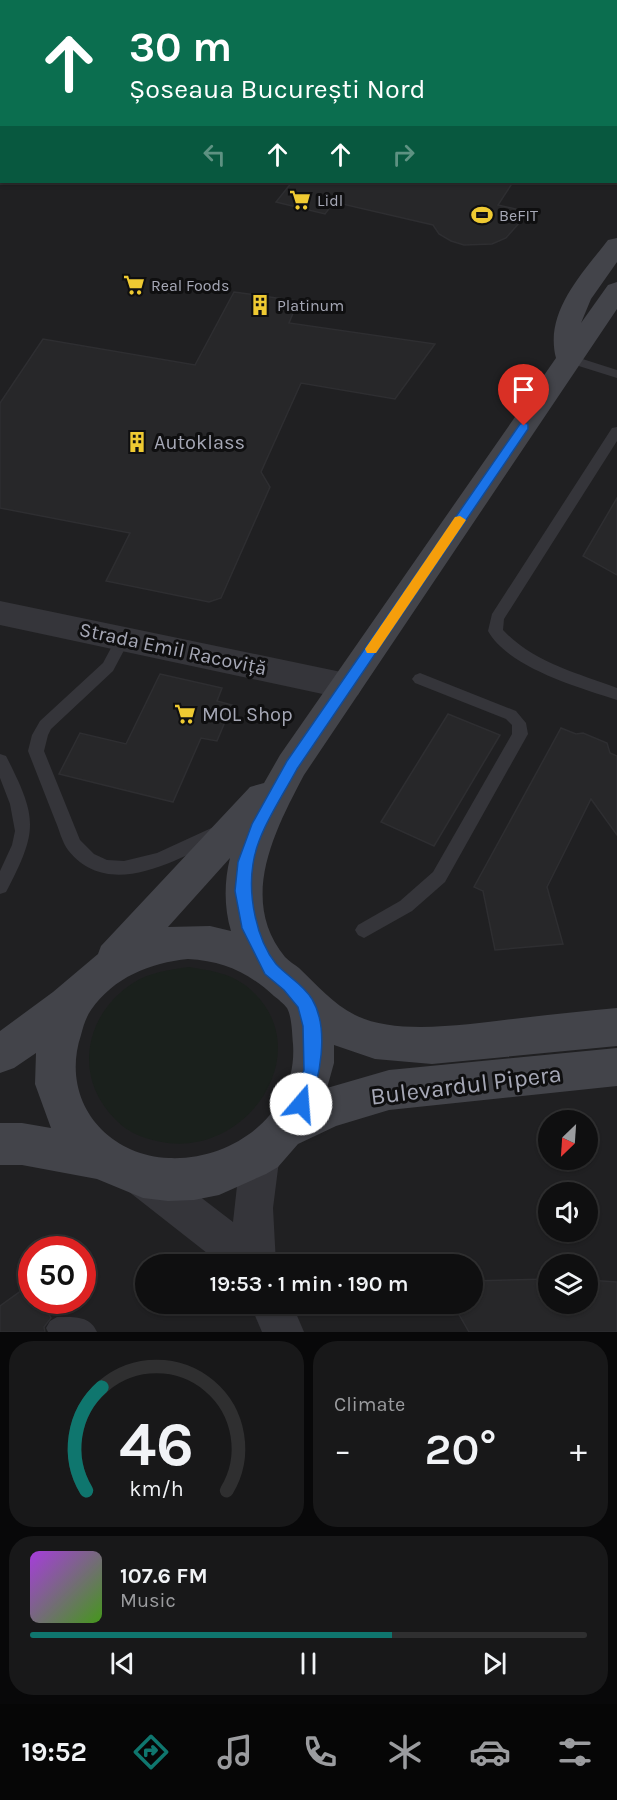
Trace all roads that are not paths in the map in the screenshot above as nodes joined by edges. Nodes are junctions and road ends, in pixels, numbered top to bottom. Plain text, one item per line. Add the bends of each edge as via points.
1 (617, 245) edge
2 (617, 290) edge
3 (570, 359) junction
4 (617, 374) edge
5 (617, 431) edge
6 (0, 612) edge
7 (123, 639) junction
8 (420, 679) dead end
9 (346, 686) junction
10 (617, 693) edge
11 (0, 760) edge
12 (292, 765) junction
13 (240, 822) junction
14 (0, 887) edge
15 (364, 930) dead end
16 (270, 968) junction
17 (91, 983) junction
18 (306, 1004) junction
19 (617, 1026) edge
20 (0, 1054) edge
21 (617, 1067) edge
22 (273, 1141) junction
23 (0, 1144) edge
24 (100, 1158) junction
25 (142, 1177) junction
26 (241, 1254) edge
27 (253, 1254) edge
28 (275, 1314) edge
29 (57, 1328) dead end
30 (86, 1332) edge
31 (283, 1332) edge

1 - 3 main road via 574,309 564,342
2 - 3 main road
3 - 4 lane
3 - 9 main road
5 - 10 lane via 497,618 495,631 505,645 522,657
6 - 7 street, Strada Emil Racoviță
7 - 9 street, Strada Emil Racoviță
7 - 13 lane via 108,667 45,725 36,751 73,844 97,866 135,869
8 - 15 lane via 511,715 521,728 520,734 439,877 406,906
9 - 12 main road
11 - 14 lane via 21,811 23,832
12 - 13 main road
12 - 16 main road via 260,824 245,862 243,891 250,928
13 - 17 main road
16 - 17 main road, Bulevardul Pipera via 240,950 206,942 170,942 135,952
16 - 18 main road, Bulevardul Pipera
17 - 20 main road, Bulevardul Pipera
17 - 24 main road, Bulevardul Pipera via 61,1028 54,1063 58,1098 74,1131
18 - 19 main road, Bulevardul Pipera via 356,1035 407,1046 460,1044
18 - 22 main road, Bulevardul Pipera via 312,1070 301,1104
21 - 22 main road, Bulevardul Pipera via 389,1090 328,1108
22 - 25 main road, Bulevardul Pipera via 224,1173 183,1181
22 - 27 street via 252,1198
23 - 24 main road, Bulevardul Pipera via 22,1144
24 - 25 main road, Bulevardul Pipera
25 - 26 street
28 - 31 street
29 - 30 lane via 80,1328

